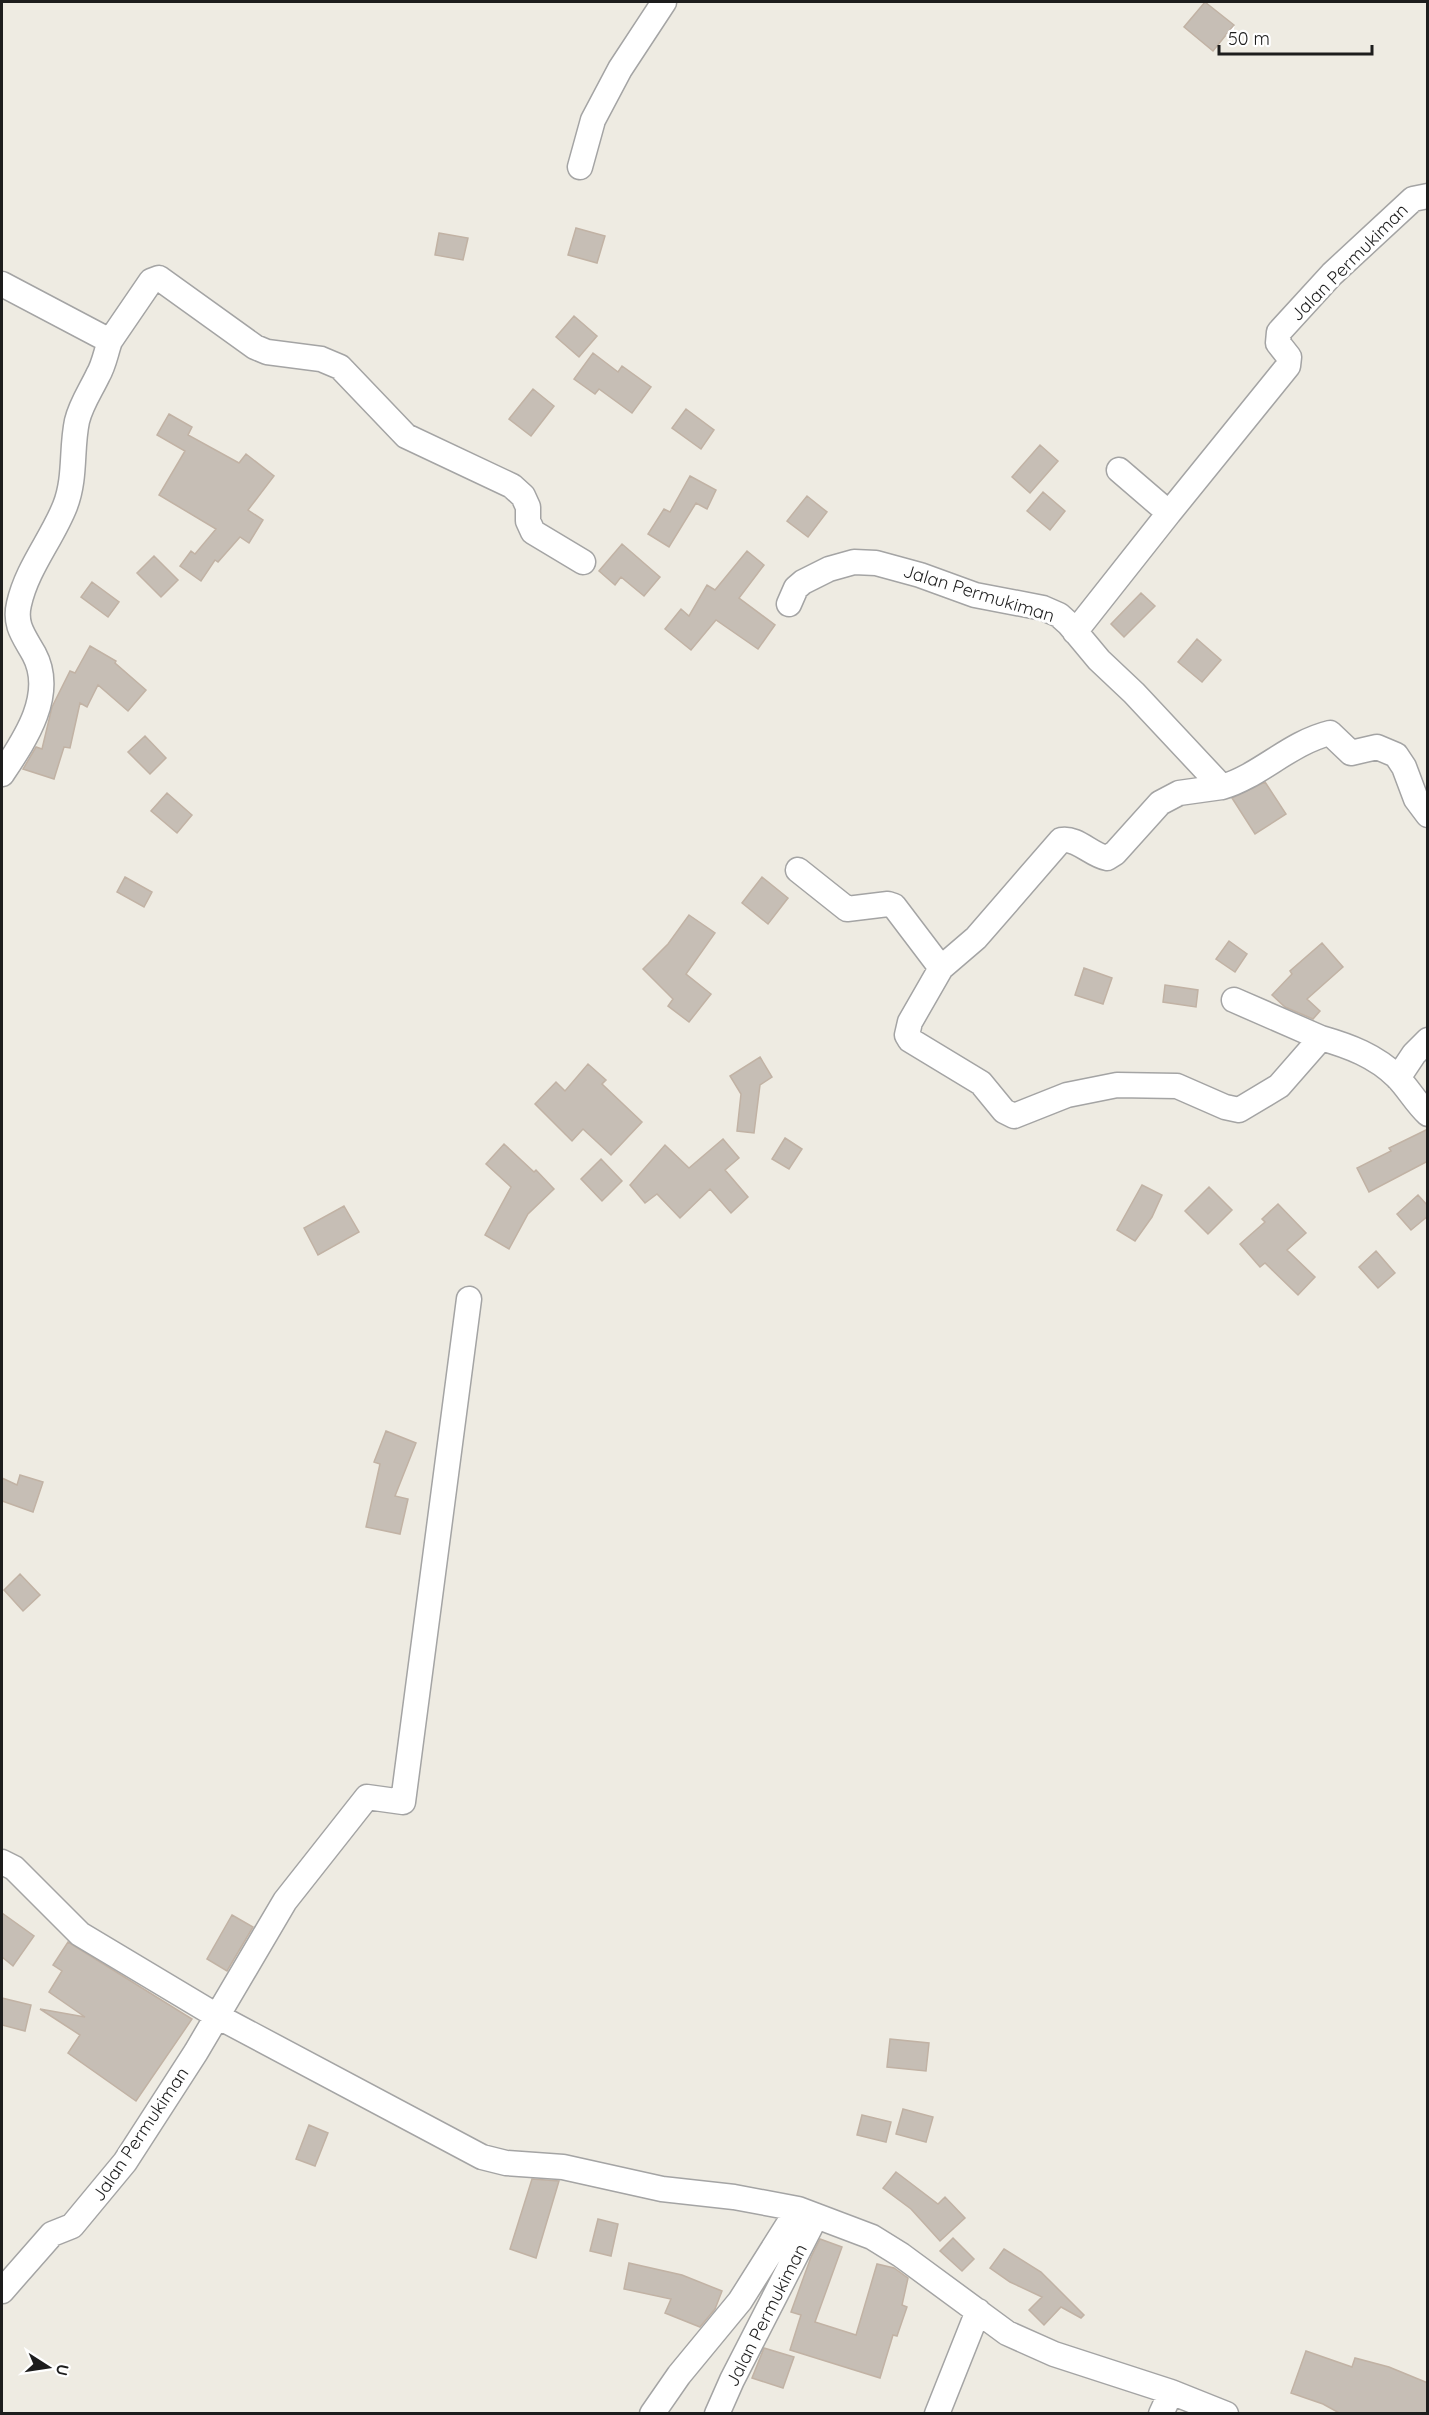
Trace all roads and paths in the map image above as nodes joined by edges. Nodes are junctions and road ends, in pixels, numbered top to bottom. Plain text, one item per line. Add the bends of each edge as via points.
1 (664, 2) edge
2 (580, 167) dead end
3 (1428, 196) edge
4 (2, 284) edge
5 (110, 341) junction
6 (1119, 470) dead end
7 (1169, 513) junction
8 (583, 561) dead end
9 (789, 604) dead end
10 (1075, 632) junction
11 (2, 774) edge
12 (1221, 787) junction
13 (1428, 815) edge
14 (798, 870) dead end
15 (941, 968) junction
16 (1234, 1000) dead end
17 (1322, 1038) junction
18 (1428, 1040) edge
19 (1398, 1078) junction
20 (1428, 1114) edge
21 (469, 1299) dead end
22 (2, 1862) edge
23 (216, 2016) junction
24 (807, 2213) junction
25 (2, 2291) edge
26 (978, 2312) junction
27 (1166, 2403) edge
28 (652, 2414) edge
29 (717, 2414) edge
30 (937, 2414) edge
31 (1226, 2414) edge

1 - 2 street via 620,69 593,120
3 - 7 street, Jalan Permukiman via 1413,199 1332,274 1279,332 1278,343 1289,357 1288,366
4 - 5 street
5 - 8 street via 151,280 159,278 267,352 321,359 340,367 406,436 512,486 528,507 532,532
5 - 11 street via 78,419 74,471 66,504 23,586 17,624 39,669 39,704 27,738
6 - 7 street
7 - 10 street
9 - 10 street, Jalan Permukiman via 803,582 830,569 854,562 876,563 975,595 1043,608 1059,615
10 - 12 street, Jalan Permukiman
12 - 13 street via 1240,782 1285,752 1330,733 1351,753 1377,747 1396,755 1416,799
12 - 15 street via 1179,793 1160,803 1107,858 1094,855 1073,841 1061,840 976,938
14 - 15 street via 847,909 894,906
15 - 17 street via 910,1022 907,1035 981,1083 1004,1111 1014,1116 1067,1095 1117,1085 1177,1086 1239,1110 1279,1086
16 - 17 street
17 - 19 street via 1366,1054
18 - 19 street
19 - 20 street
21 - 23 street, Jalan Permukiman via 403,1802 367,1797 285,1901
22 - 23 street via 15,1868 80,1934
23 - 24 street via 489,2159 563,2167 662,2189 734,2197
23 - 25 street, Jalan Permukiman via 125,2162 93,2204 72,2226 52,2234
24 - 26 street via 872,2237
24 - 28 street
24 - 29 street, Jalan Permukiman
26 - 27 street via 1007,2333
26 - 30 street
27 - 31 street

